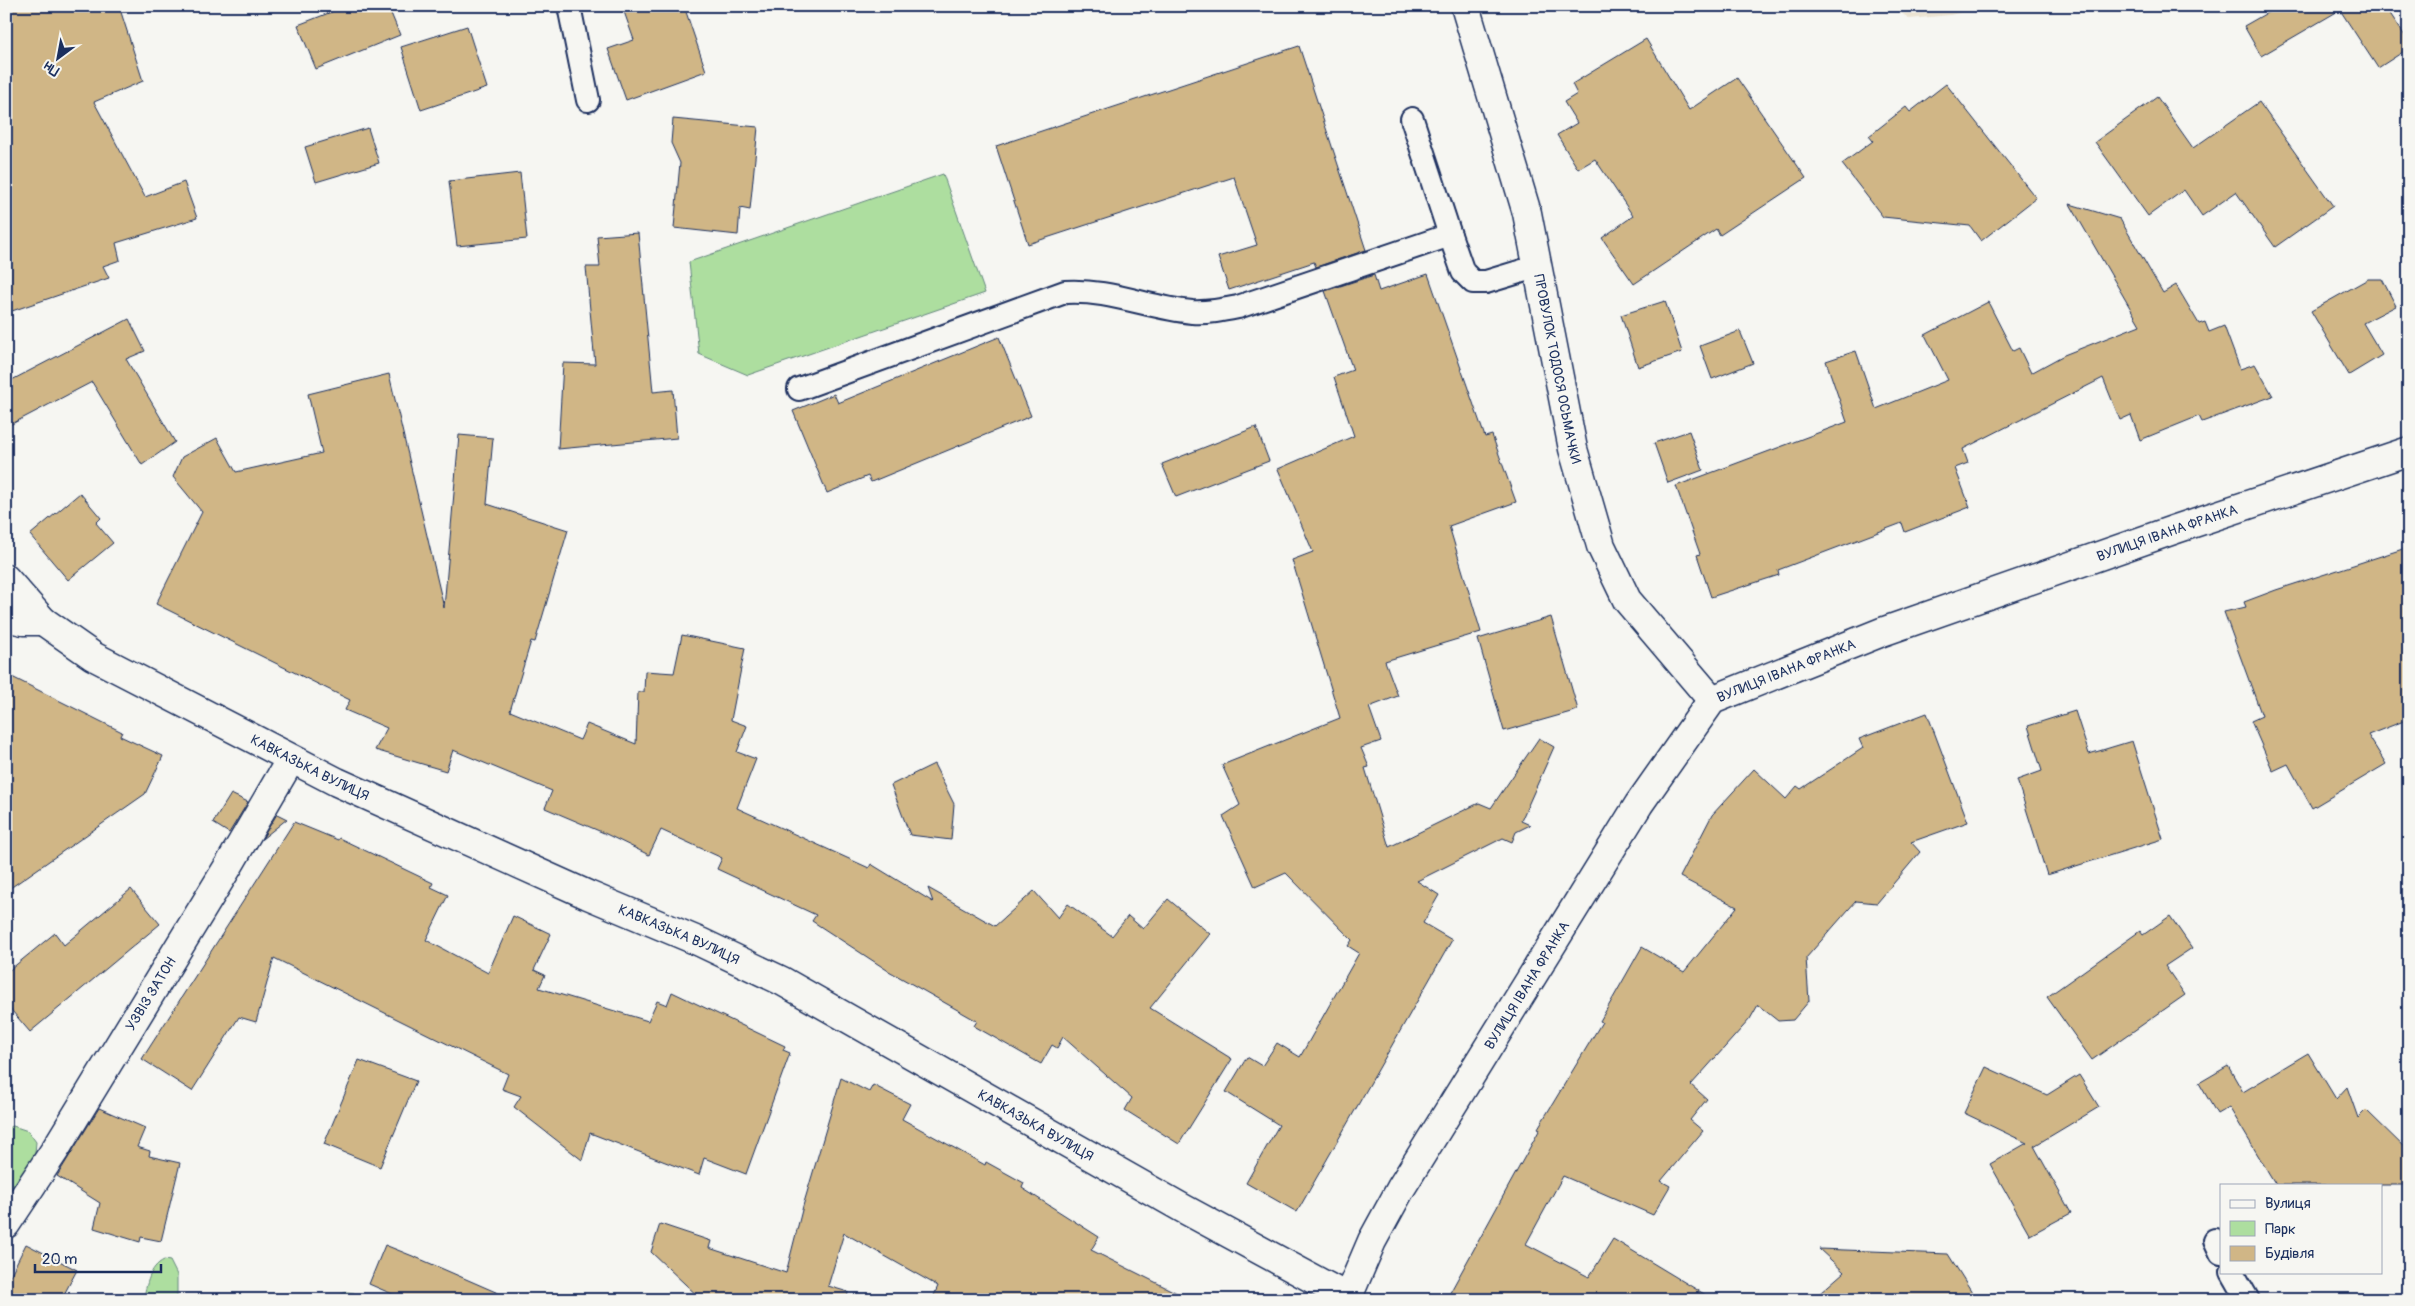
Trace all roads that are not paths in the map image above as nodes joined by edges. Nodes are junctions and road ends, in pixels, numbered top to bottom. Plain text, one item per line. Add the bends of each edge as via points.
1 (570, 6) edge
2 (1465, 6) edge
3 (588, 100) dead end
4 (1412, 119) dead end
5 (1450, 236) junction
6 (1539, 266) junction
7 (799, 389) dead end
8 (2409, 451) edge
9 (6, 580) edge
10 (6, 617) edge
11 (43, 622) junction
12 (1712, 700) junction
13 (292, 759) junction
14 (6, 1224) edge
15 (2233, 1274) edge
16 (1350, 1298) edge
17 (2248, 1300) edge

1 - 3 lane
2 - 6 street, ПРОВУЛОК ТОДОСЯ ОСЬМАЧКИ via 1528,213
4 - 5 lane
5 - 6 lane via 1463,272 1474,282 1486,282
5 - 7 lane via 1216,312 1192,312 1084,291 1065,292
6 - 12 street, ПРОВУЛОК ТОДОСЯ ОСЬМАЧКИ via 1573,449 1601,546 1627,600
8 - 12 street, ВУЛИЦЯ ІВАНА ФРАНКА via 1882,632
9 - 11 street, КАВКАЗЬКА ВУЛИЦЯ
10 - 11 street
11 - 13 street, КАВКАЗЬКА ВУЛИЦЯ via 93,656
12 - 16 street, ВУЛИЦЯ ІВАНА ФРАНКА via 1639,804 1401,1188 1372,1241
13 - 14 street, УЗВІЗ ЗАТОН via 55,1150
13 - 16 street, КАВКАЗЬКА ВУЛИЦЯ via 484,849 782,981 1191,1213
15 - 17 lane

